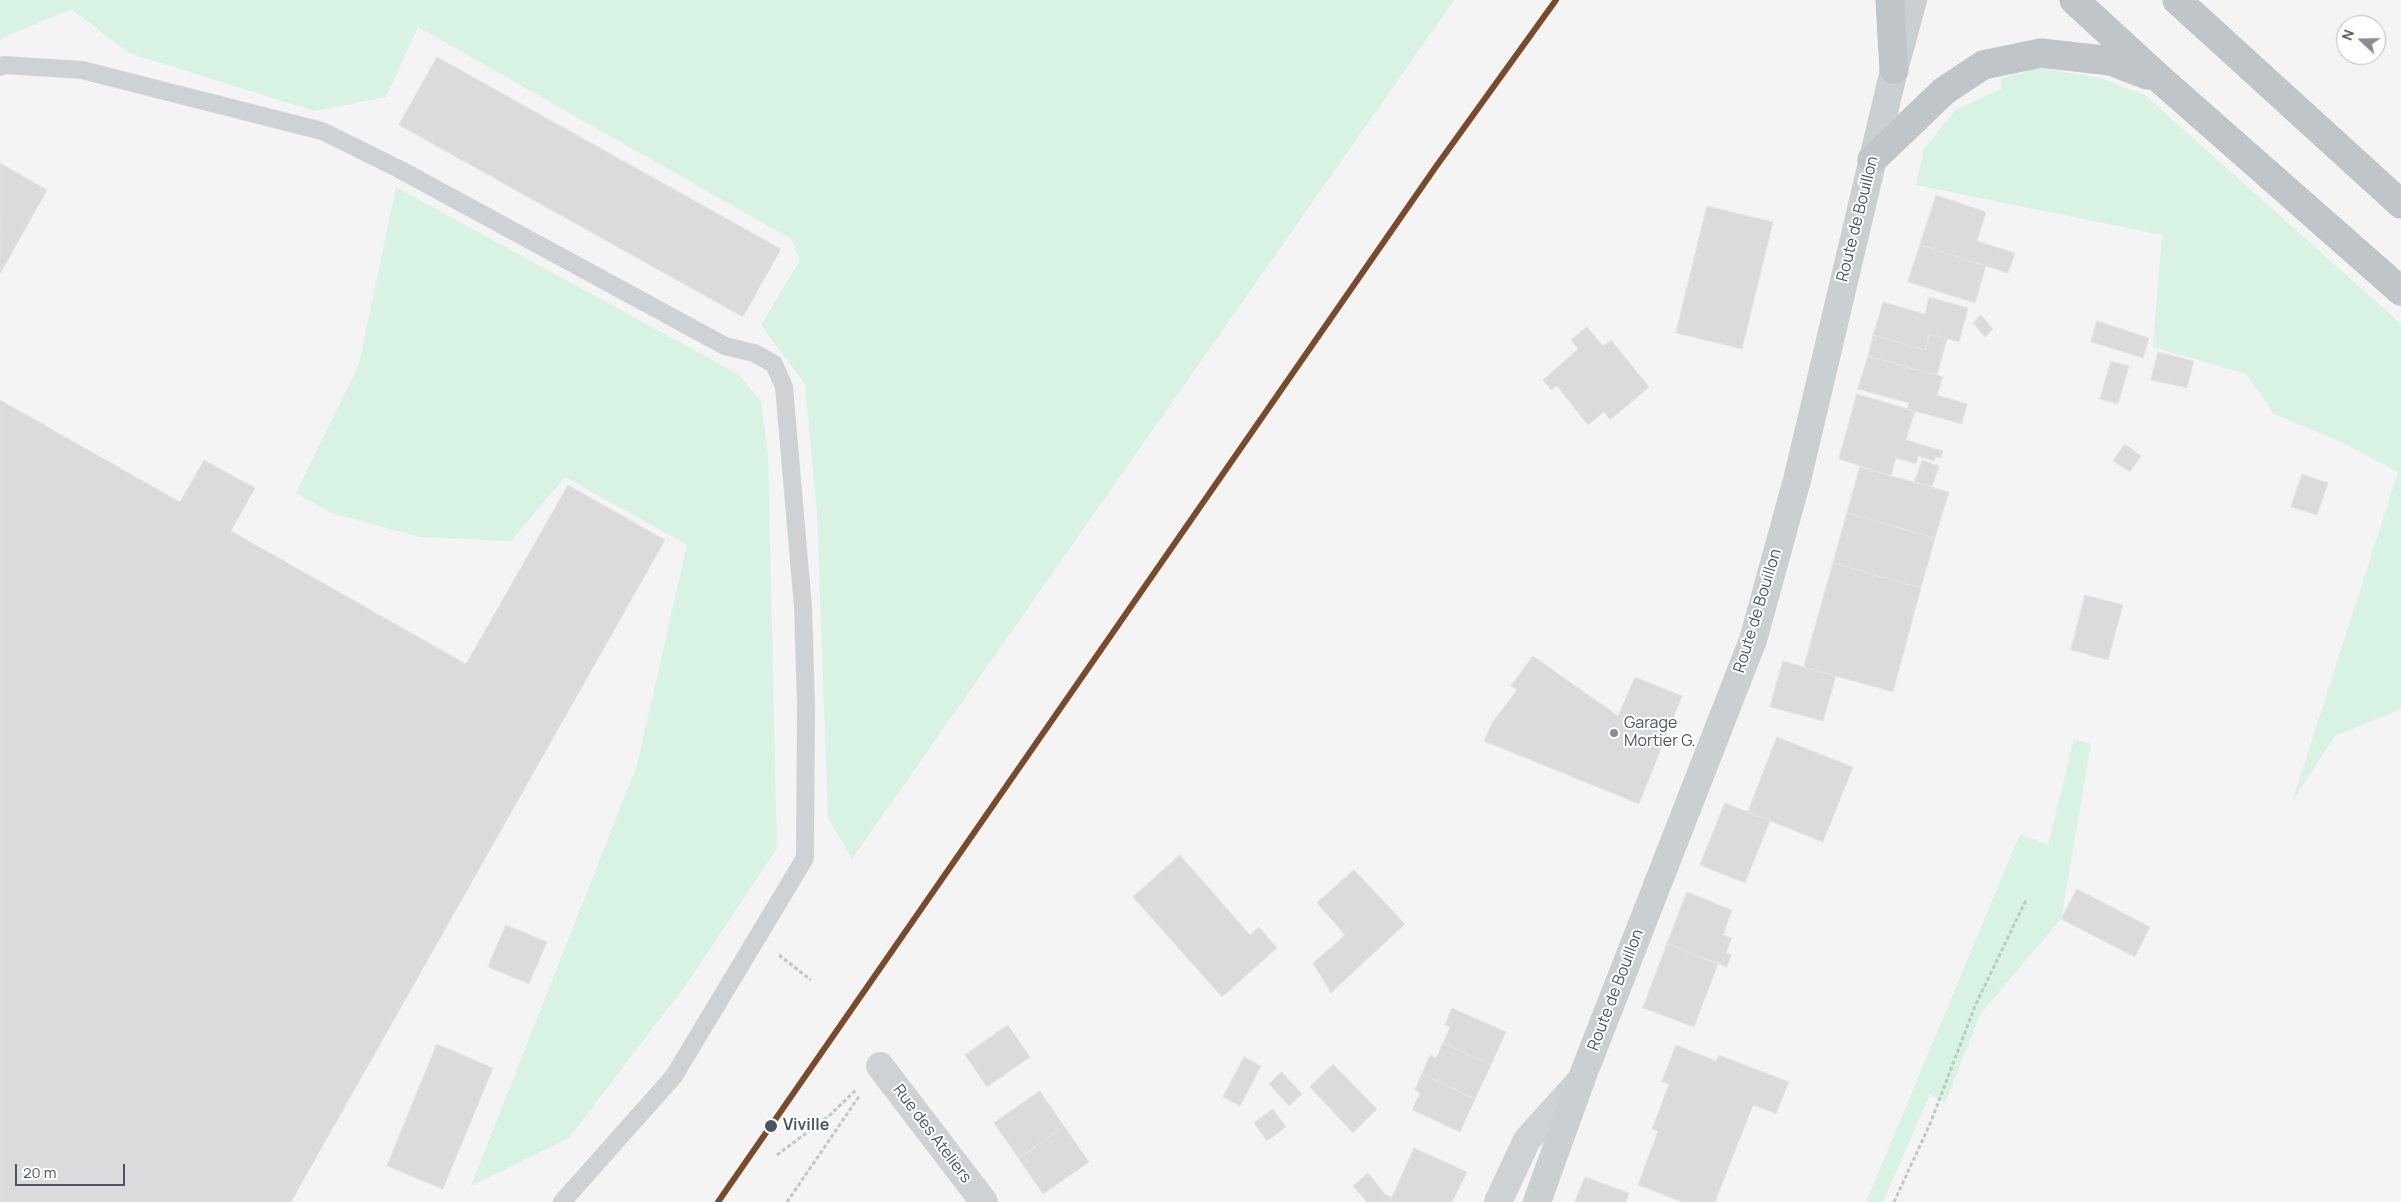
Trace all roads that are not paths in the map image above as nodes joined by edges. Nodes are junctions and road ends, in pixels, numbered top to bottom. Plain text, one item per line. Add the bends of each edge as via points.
1 (1890, 0) edge
2 (1913, 0) edge
3 (2074, 0) edge
4 (2177, 0) edge
5 (0, 67) edge
6 (1894, 70) junction
7 (2160, 79) junction
8 (1872, 160) junction
9 (2401, 204) edge
10 (2401, 290) edge
11 (880, 1066) road end
12 (1581, 1080) junction
13 (562, 1202) edge
14 (984, 1202) edge
15 (1498, 1202) edge
16 (1537, 1202) edge

1 - 6 highway
2 - 6 main road, Route de Bouillon
3 - 7 highway
4 - 9 highway
5 - 13 lane via 82,70 322,131 399,169 725,346 754,353 774,364 784,387 803,607 805,858 674,1076
6 - 8 main road, Route de Bouillon
7 - 8 highway via 2111,61 2041,53 1983,65 1944,90
7 - 10 highway
8 - 12 main road, Route de Bouillon via 1797,480 1753,640
11 - 14 street, Rue des Ateliers
12 - 15 street via 1527,1140
12 - 16 main road, Route de Bouillon

